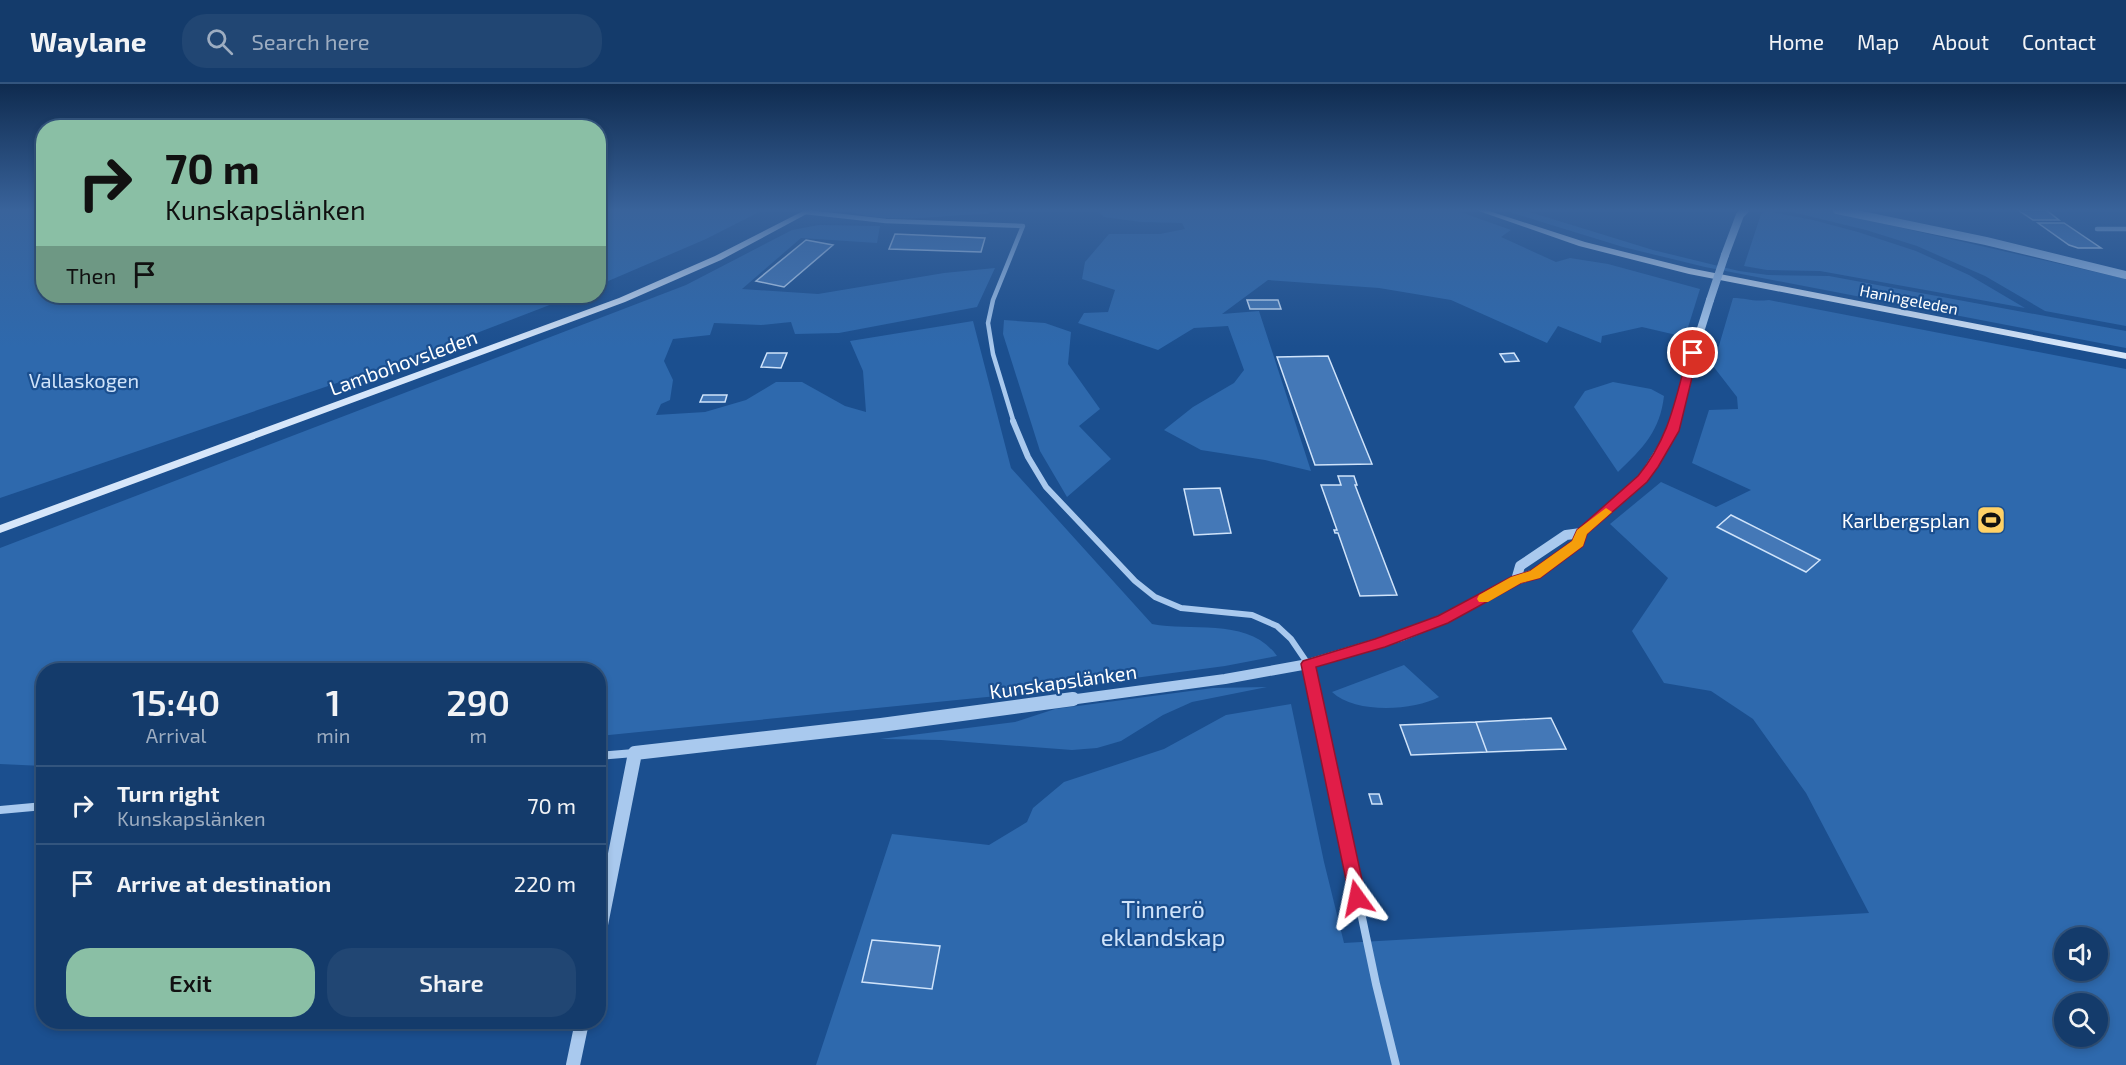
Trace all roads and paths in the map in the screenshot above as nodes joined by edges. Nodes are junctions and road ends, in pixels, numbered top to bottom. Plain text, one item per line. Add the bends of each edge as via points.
1 (722, 256) edge
2 (1012, 256) edge
3 (1629, 256) edge
4 (1725, 256) edge
5 (2049, 256) edge
6 (2126, 274) edge
7 (2126, 356) edge
8 (0, 529) edge
9 (1308, 664) junction
10 (635, 753) junction
11 (606, 755) edge
12 (36, 807) edge
13 (0, 810) edge
14 (606, 900) edge
15 (581, 1029) edge
16 (573, 1065) edge
17 (1396, 1065) edge

1 - 8 main road, Lambohovsleden via 622,300
2 - 9 street via 991,302 988,332 1015,427 1041,481 1123,571 1153,596 1191,611 1249,616 1276,625
3 - 7 main road, Haningeleden via 1689,271
4 - 9 street, Kunskapslänken, bridge via 1673,431 1643,479 1581,533 1579,543 1535,574 1516,580 1443,620
5 - 6 street
9 - 10 street, Kunskapslänken via 892,723
9 - 17 street
10 - 11 street, Kunskapslänken
10 - 14 street
12 - 13 street
15 - 16 street

